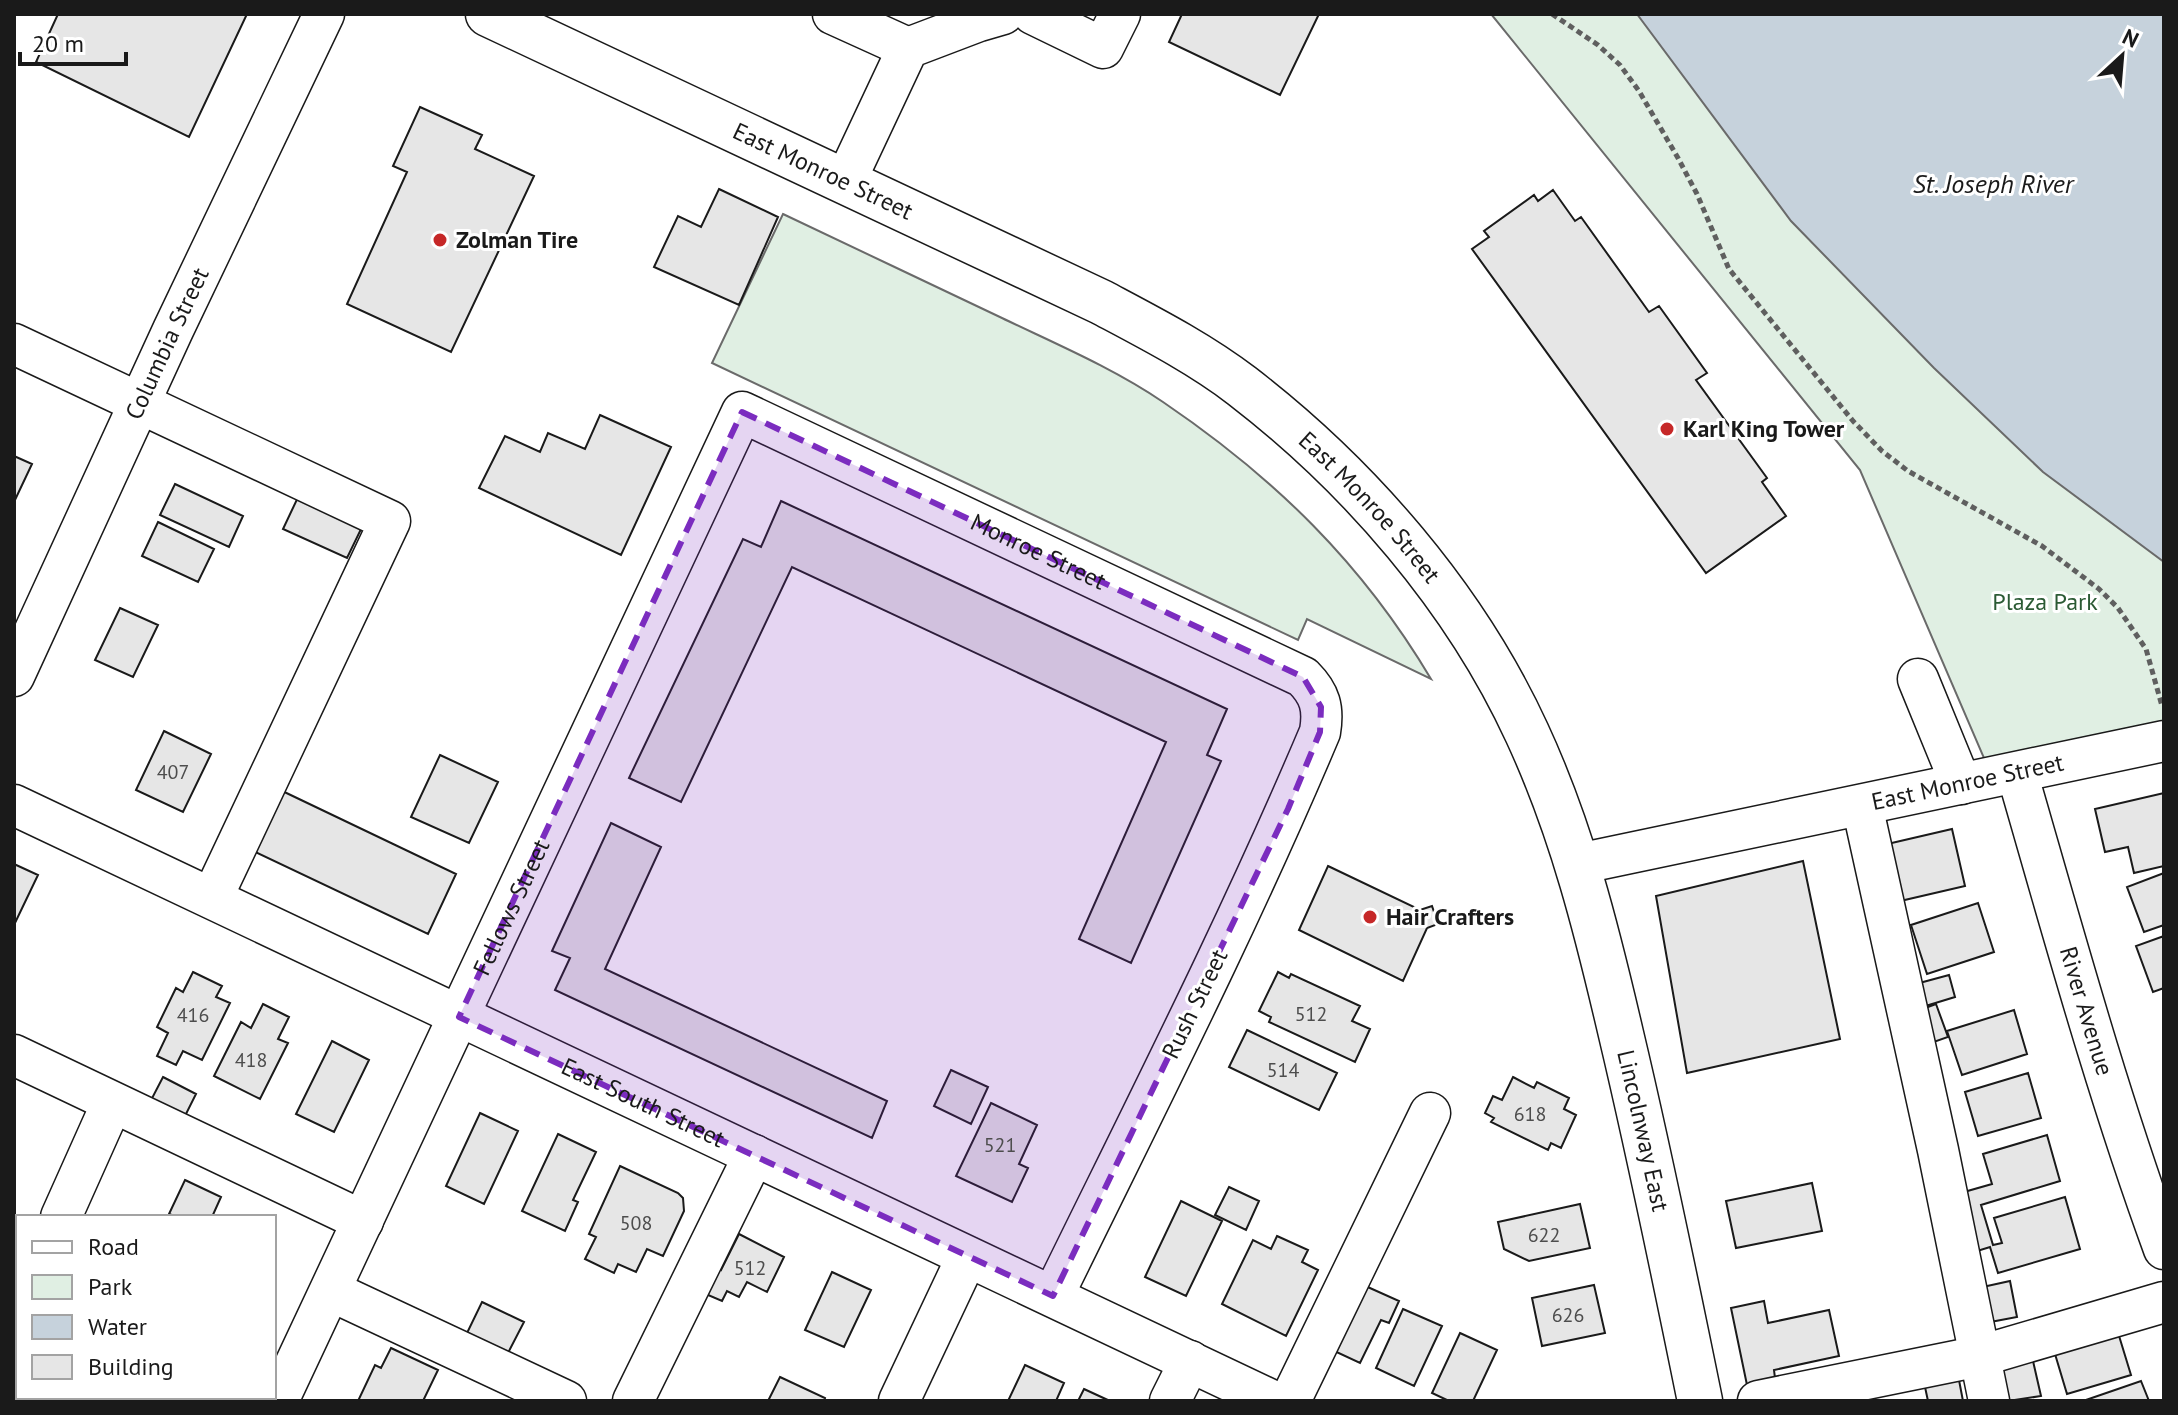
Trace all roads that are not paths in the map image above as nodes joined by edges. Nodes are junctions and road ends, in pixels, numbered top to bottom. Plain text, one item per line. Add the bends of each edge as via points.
1 (324, 14) edge
2 (488, 14) edge
3 (833, 14) edge
4 (1003, 14) edge
5 (1033, 14) edge
6 (1120, 14) edge
7 (908, 48) junction
8 (845, 182) junction
9 (14, 344) edge
10 (139, 402) junction
11 (742, 412) joint
12 (14, 676) edge
13 (1918, 679) dead end
14 (1321, 707) joint
15 (2163, 724) edge
16 (2017, 773) junction
17 (1961, 784) junction
18 (14, 805) edge
19 (1862, 805) junction
20 (1578, 864) junction
21 (212, 898) junction
22 (459, 1017) junction
23 (14, 1055) edge
24 (112, 1103) junction
25 (1430, 1113) dead end
26 (754, 1155) junction
27 (62, 1215) edge
28 (363, 1221) junction
29 (2164, 1249) edge
30 (967, 1257) junction
31 (331, 1291) junction
32 (1053, 1296) junction
33 (2164, 1302) edge
34 (1980, 1356) junction
35 (1190, 1361) junction
36 (278, 1401) edge
37 (566, 1401) edge
38 (633, 1401) edge
39 (899, 1401) edge
40 (1170, 1401) edge
41 (1273, 1401) edge
42 (1290, 1401) edge
43 (1700, 1401) edge
44 (1758, 1401) edge
45 (1989, 1401) edge

1 - 10 street, Columbia Street
2 - 8 main road, East Monroe Street
3 - 7 street
4 - 7 street
5 - 6 street via 1103,48
7 - 8 street
8 - 20 main road, East Monroe Street via 1167,338 1239,383 1321,452 1399,537 1488,659 1527,732
9 - 10 street
10 - 12 street, Columbia Street
10 - 21 street via 390,521
11 - 14 street, Monroe Street via 1303,677 1316,690
11 - 22 street, Fellows Street
13 - 17 street
14 - 32 street, Rush Street via 1320,732 1288,809
15 - 16 street, East Monroe Street
16 - 17 street, East Monroe Street
16 - 29 street, River Avenue via 2062,933
17 - 19 street, East Monroe Street
18 - 21 street, East South Street
19 - 20 street, East Monroe Street
19 - 34 street
20 - 43 main road, Lincolnway East via 1649,1152
21 - 22 street, East South Street
22 - 26 street, East South Street
22 - 28 street, Fellows Street
23 - 24 street
24 - 27 street
24 - 28 street
25 - 42 street
26 - 30 street, East South Street
26 - 38 street
28 - 31 street, Fellows Street
30 - 32 street, East South Street
30 - 39 street
31 - 36 street, Fellows Street
31 - 37 street
32 - 35 street, East South Street
33 - 34 street
34 - 44 street
34 - 45 street
35 - 40 street
35 - 41 street, East South Street

